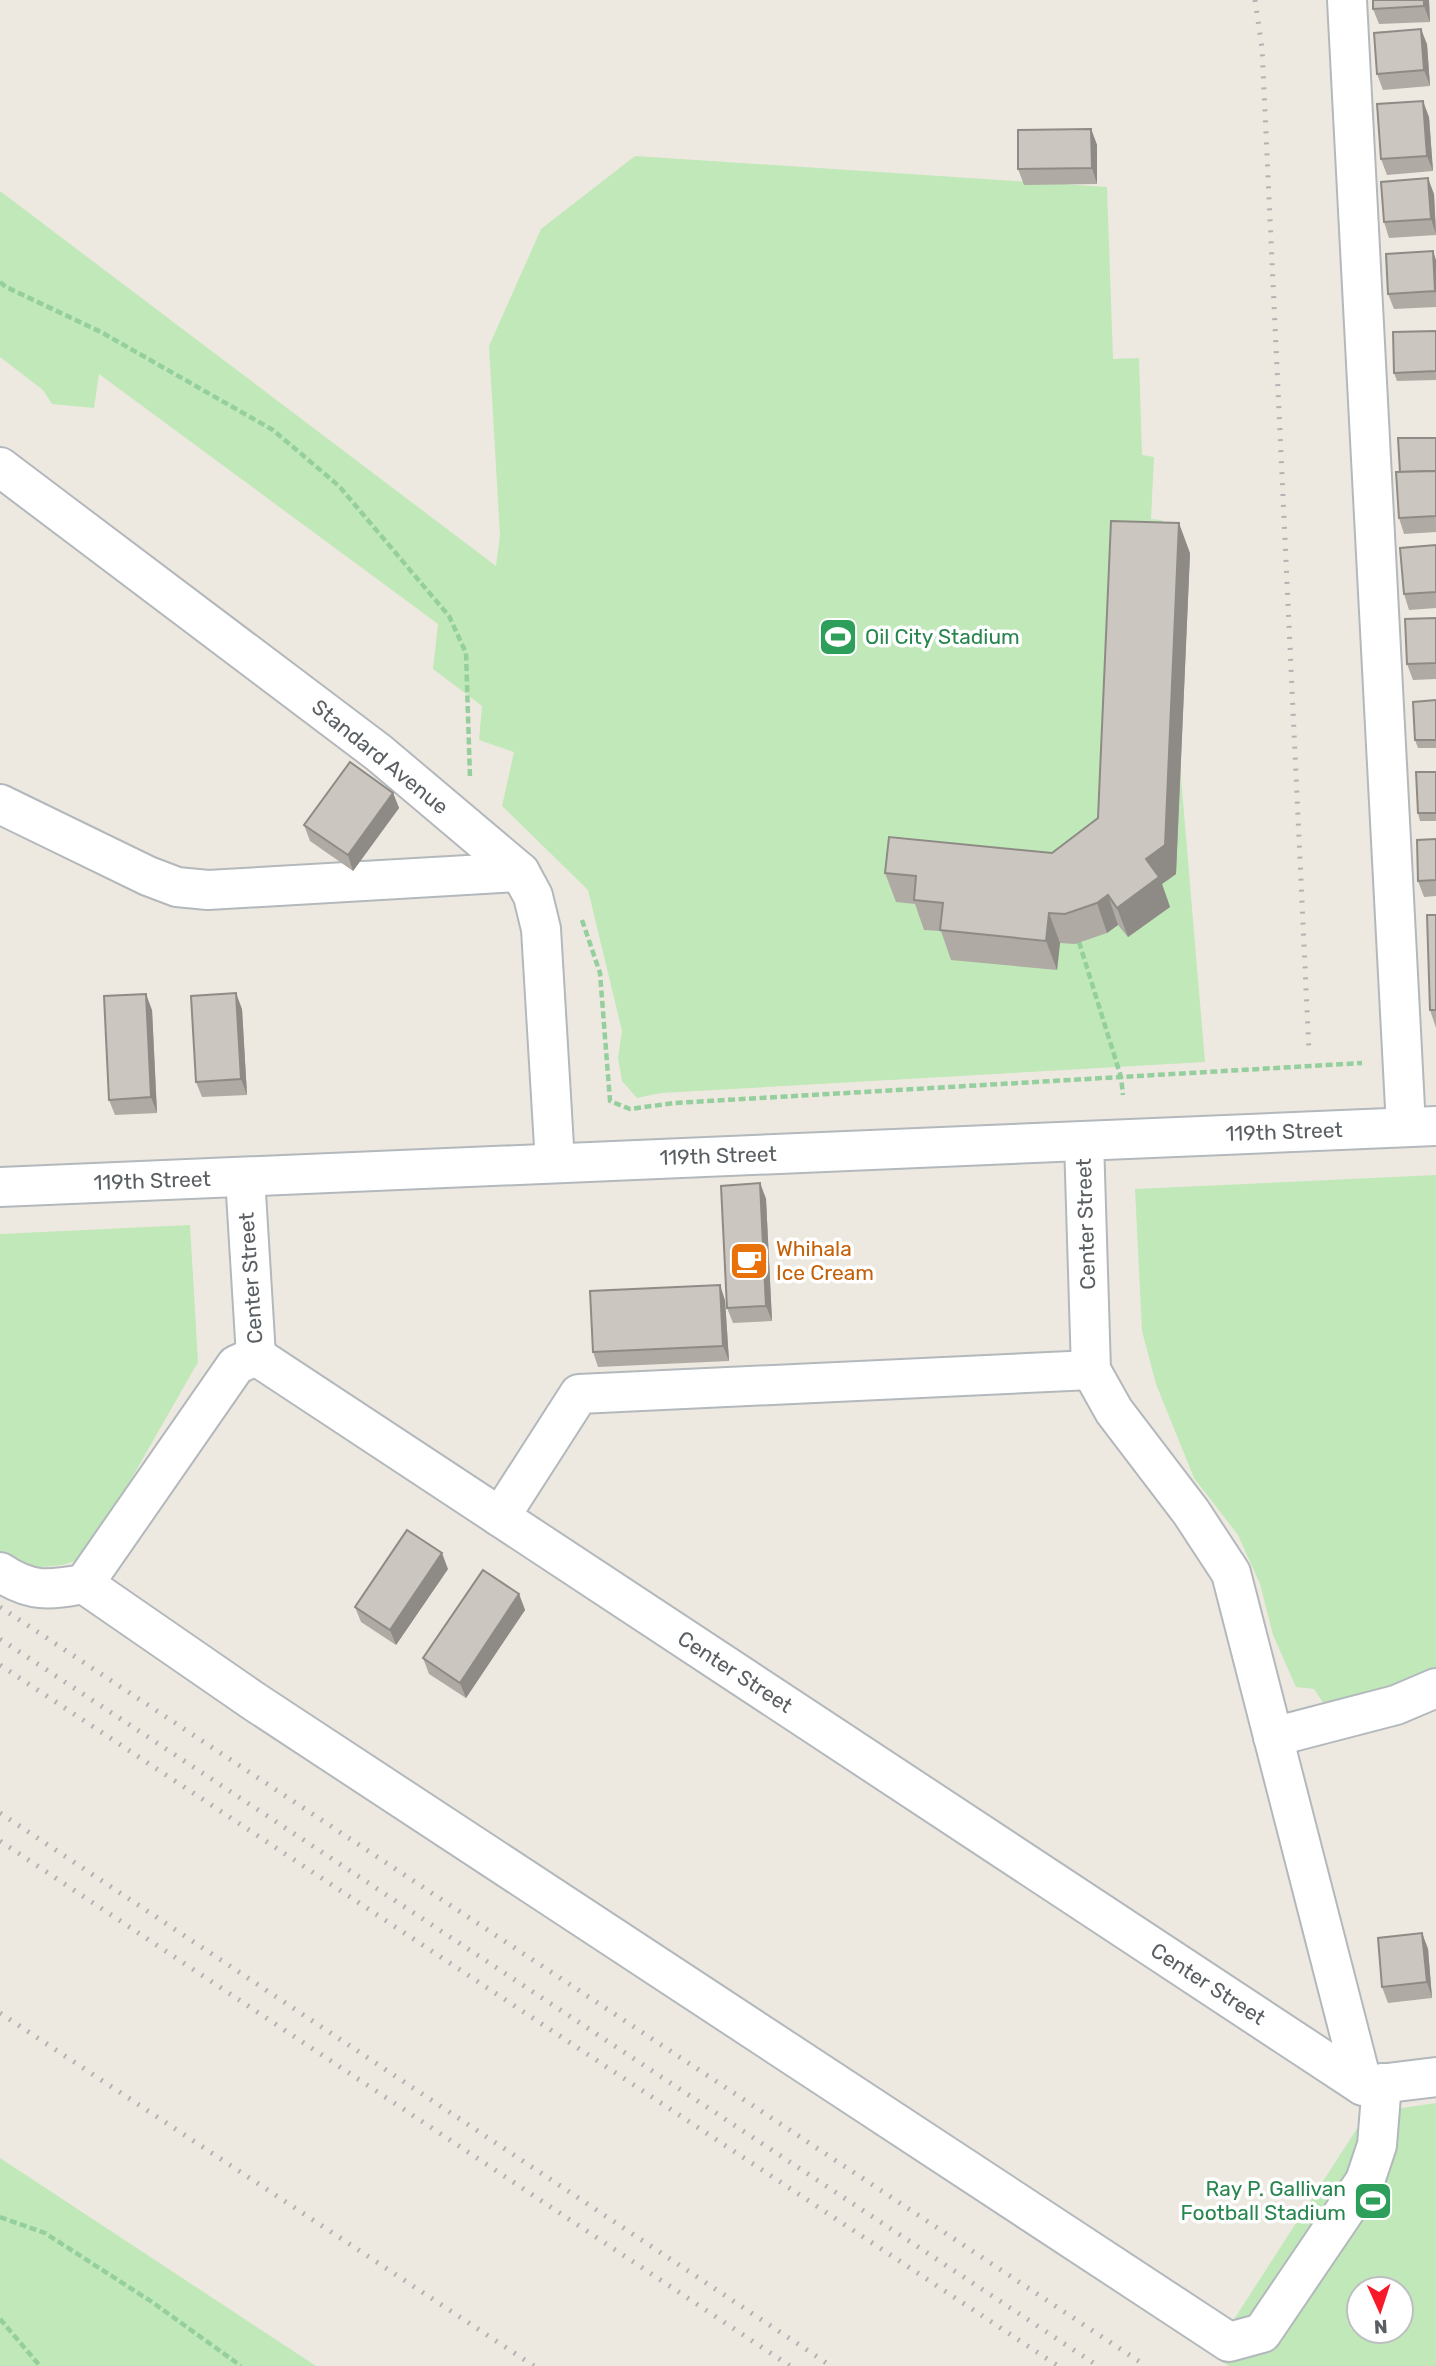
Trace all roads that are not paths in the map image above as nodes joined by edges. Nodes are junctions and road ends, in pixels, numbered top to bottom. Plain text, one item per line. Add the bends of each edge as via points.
1 (1347, 0) edge
2 (0, 468) edge
3 (0, 804) edge
4 (520, 872) junction
5 (1421, 1127) edge
6 (1084, 1141) junction
7 (555, 1163) junction
8 (245, 1177) junction
9 (0, 1187) edge
10 (256, 1356) junction
11 (1091, 1370) junction
12 (500, 1517) junction
13 (0, 1572) edge
14 (84, 1584) junction
15 (1436, 1688) edge
16 (1273, 1737) junction
17 (1436, 2077) edge
18 (1372, 2085) junction

1 - 5 street via 1402,1053
2 - 4 street, Standard Avenue via 383,756
3 - 4 street via 177,887 208,890
4 - 7 street, Standard Avenue via 533,897 541,929
5 - 6 street, 119th Street
6 - 7 street, 119th Street
6 - 11 street, Center Street
7 - 8 street, 119th Street
8 - 9 street, 119th Street
8 - 10 street, Center Street
10 - 12 street, Center Street
10 - 14 street via 236,1365
11 - 12 street via 579,1395
11 - 16 street, Center Street via 1114,1411 1231,1573
12 - 18 street, Center Street
13 - 14 street via 14,1581 48,1590
14 - 18 street via 324,1748 1229,2342 1262,2333 1365,2180 1377,2145
15 - 16 street via 1396,1705
16 - 18 street, Center Street
17 - 18 street

